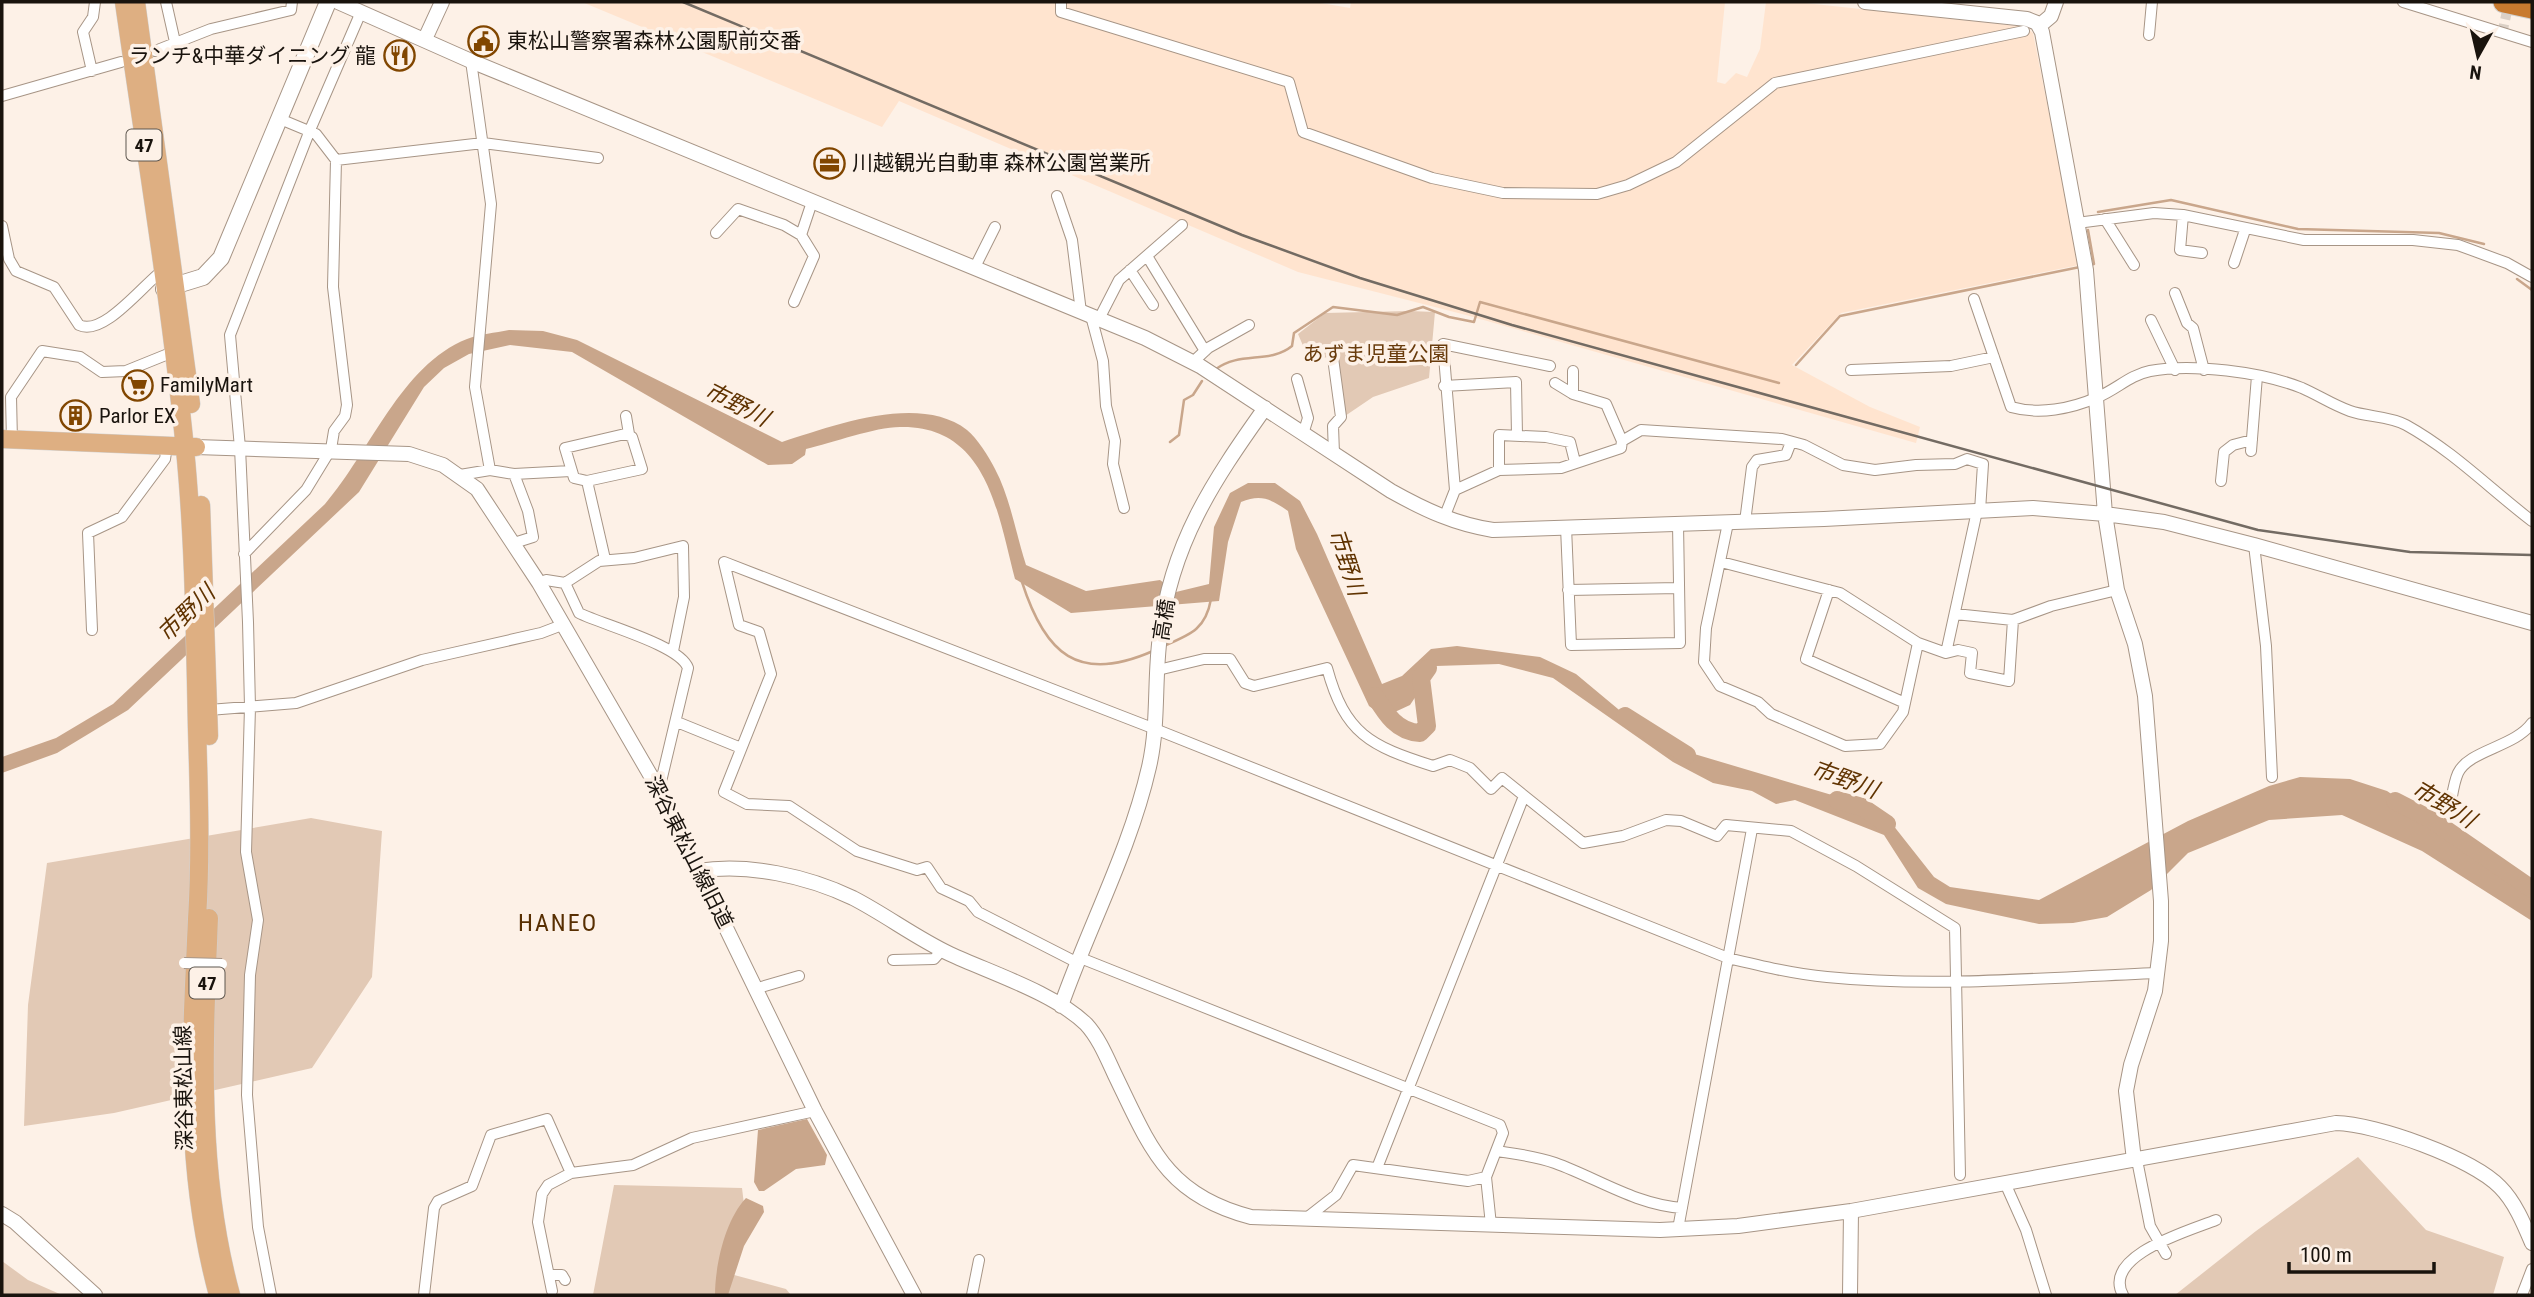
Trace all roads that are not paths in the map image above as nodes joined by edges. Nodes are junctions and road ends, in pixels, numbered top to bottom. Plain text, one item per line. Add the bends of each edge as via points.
1 (95, 2) edge
2 (124, 2) edge
3 (136, 2) edge
4 (166, 2) edge
5 (292, 2) edge
6 (328, 2) edge
7 (338, 2) edge
8 (442, 2) edge
9 (1061, 2) edge
10 (1865, 2) edge
11 (2056, 2) edge
12 (2152, 2) edge
13 (2403, 2) edge
14 (2504, 2) edge
15 (1893, 3) edge
16 (2532, 8) edge
17 (361, 12) junction
18 (2039, 26) junction
19 (2024, 31) dead end
20 (2150, 35) dead end
21 (425, 39) junction
22 (175, 42) junction
23 (2532, 42) edge
24 (155, 51) dead end
25 (471, 61) junction
26 (121, 62) dead end
27 (92, 71) junction
28 (2, 96) edge
29 (280, 119) junction
30 (310, 130) junction
31 (483, 144) junction
32 (598, 158) dead end
33 (336, 160) junction
34 (1057, 196) dead end
35 (812, 202) junction
36 (2183, 215) junction
37 (2105, 219) junction
38 (2077, 223) junction
39 (1182, 225) dead end
40 (2, 226) edge
41 (995, 226) dead end
42 (2245, 230) junction
43 (716, 233) dead end
44 (801, 235) junction
45 (2202, 254) dead end
46 (1147, 256) junction
47 (2234, 263) dead end
48 (2134, 265) dead end
49 (975, 269) junction
50 (1130, 270) junction
51 (2532, 277) edge
52 (168, 282) junction
53 (2175, 293) dead end
54 (1974, 299) dead end
55 (794, 302) dead end
56 (1153, 305) dead end
57 (1090, 316) junction
58 (2151, 320) dead end
59 (1249, 325) dead end
60 (1205, 351) junction
61 (173, 352) junction
62 (1994, 357) junction
63 (1333, 358) dead end
64 (1193, 362) junction
65 (1550, 366) dead end
66 (1850, 370) dead end
67 (2175, 370) junction
68 (2204, 370) junction
69 (1573, 371) dead end
70 (2257, 376) junction
71 (1297, 379) dead end
72 (1555, 383) dead end
73 (1444, 386) junction
74 (1573, 394) junction
75 (2098, 397) junction
76 (1265, 408) junction
77 (626, 416) dead end
78 (629, 434) junction
79 (1304, 434) junction
80 (1517, 435) junction
81 (7, 440) edge
82 (1622, 441) junction
83 (1791, 442) junction
84 (183, 447) junction
85 (240, 448) junction
86 (336, 450) junction
87 (1334, 454) junction
88 (1575, 462) junction
89 (490, 470) junction
90 (1499, 470) junction
91 (571, 471) junction
92 (514, 474) junction
93 (460, 475) junction
94 (587, 481) junction
95 (2221, 481) dead end
96 (1455, 490) junction
97 (1124, 508) dead end
98 (1978, 511) junction
99 (2105, 514) junction
100 (1444, 518) junction
101 (2532, 521) edge
102 (1745, 522) junction
103 (1728, 523) junction
104 (1678, 524) junction
105 (1566, 527) junction
106 (514, 543) junction
107 (2254, 545) junction
108 (244, 554) junction
109 (605, 559) junction
110 (1721, 562) junction
111 (539, 583) junction
112 (565, 583) junction
113 (1679, 588) junction
114 (1569, 590) junction
115 (1829, 590) junction
116 (2117, 590) junction
117 (579, 612) junction
118 (1955, 614) junction
119 (2012, 620) junction
120 (561, 623) junction
121 (2532, 623) edge
122 (92, 630) dead end
123 (1918, 643) junction
124 (673, 651) junction
125 (1947, 653) junction
126 (1158, 670) junction
127 (202, 671) junction
128 (1905, 703) junction
129 (250, 706) junction
130 (209, 709) junction
131 (677, 722) junction
132 (2532, 723) edge
133 (1155, 729) junction
134 (741, 748) junction
135 (2272, 778) dead end
136 (659, 790) junction
137 (1524, 796) junction
138 (2449, 811) dead end
139 (1752, 829) junction
140 (1497, 868) junction
141 (698, 871) junction
142 (942, 950) junction
143 (1728, 958) junction
144 (893, 960) dead end
145 (1077, 960) junction
146 (184, 963) dead end
147 (222, 964) dead end
148 (2158, 972) junction
149 (799, 976) dead end
150 (1957, 981) junction
151 (758, 988) junction
152 (1061, 1006) junction
153 (1409, 1089) junction
154 (815, 1111) junction
155 (1496, 1151) junction
156 (2136, 1160) junction
157 (1377, 1168) junction
158 (571, 1173) junction
159 (1960, 1175) dead end
160 (1486, 1177) junction
161 (2005, 1183) junction
162 (1682, 1208) junction
163 (1851, 1211) junction
164 (2, 1214) edge
165 (1304, 1220) junction
166 (2216, 1220) dead end
167 (1491, 1225) junction
168 (1678, 1229) junction
169 (2159, 1242) junction
170 (2532, 1243) edge
171 (2166, 1254) dead end
172 (979, 1261) dead end
173 (2532, 1269) edge
174 (549, 1275) junction
175 (565, 1280) dead end
176 (552, 1291) dead end
177 (95, 1295) edge
178 (218, 1295) edge
179 (231, 1295) edge
180 (271, 1295) edge
181 (424, 1295) edge
182 (914, 1295) edge
183 (972, 1295) edge
184 (1850, 1295) edge
185 (2046, 1295) edge
186 (2123, 1295) edge
187 (2522, 1295) edge

1 - 27 street via 93,17 83,32
2 - 52 main road, 47
3 - 52 main road, 47
4 - 22 street
5 - 22 street via 291,10 250,17
6 - 29 main road
7 - 17 street
8 - 21 street
9 - 19 street via 1061,12 1289,82 1303,132 1432,178 1503,193 1556,196 1597,194 1676,162 1775,83
10 - 15 street
11 - 18 street
12 - 20 street
13 - 23 street
14 - 16 highway
15 - 18 street via 2027,19
17 - 21 street
17 - 30 street
18 - 38 street
21 - 25 street
22 - 24 street
25 - 31 street
25 - 35 street
26 - 27 street
27 - 28 street
29 - 30 street
29 - 52 main road via 221,258 203,277
30 - 33 street
30 - 85 street via 230,335
31 - 32 street
31 - 33 street
31 - 89 street via 491,204 475,387
33 - 86 street via 333,287 347,405 334,431
34 - 57 street
35 - 44 street
35 - 49 street
36 - 37 street
36 - 42 street
36 - 45 street via 2180,250
37 - 38 street
37 - 48 street
38 - 75 street
39 - 46 street
40 - 52 street via 16,271 54,287 85,328 100,326
41 - 49 street
42 - 47 street
42 - 51 street via 2304,240 2413,240 2458,245
43 - 44 street via 738,209
44 - 55 street via 814,256
46 - 50 street
46 - 60 street
49 - 57 street
50 - 56 street
50 - 57 street
52 - 61 main road, 47
52 - 84 main road, 47
53 - 68 street via 2193,328
54 - 62 street
57 - 64 street
57 - 97 street via 1103,361 1106,406 1115,441 1113,464
58 - 67 street
59 - 60 street
60 - 64 street
61 - 81 street via 126,371 102,372 80,357 42,351 11,397
61 - 84 main road, 47
62 - 66 street via 1951,366
62 - 75 street via 2011,407 2030,412
63 - 87 street via 1340,417 1333,426
64 - 76 street
65 - 73 street via 1443,344
67 - 68 street
67 - 75 street via 2136,374
68 - 70 street
69 - 74 street
70 - 95 street via 2251,445 2233,445 2224,452
70 - 101 street via 2300,387 2358,414 2403,423 2461,460
71 - 79 street via 1308,418
72 - 74 street
73 - 80 street via 1516,382
73 - 96 street
74 - 82 street via 1606,404
75 - 99 street
76 - 79 street
76 - 126 street, 高橋 via 1196,513 1173,570 1162,619
77 - 78 street
78 - 91 street via 565,448
78 - 94 street via 642,469
79 - 87 street
80 - 88 street via 1570,442
80 - 90 street via 1499,435
81 - 84 main road
82 - 83 street via 1641,430
82 - 88 street via 1621,448
83 - 98 street via 1843,466 1875,470 1967,460 1983,464
83 - 102 street via 1786,456 1757,460 1752,467
84 - 85 street
84 - 122 street via 165,459 122,517 88,533
84 - 127 main road, 47
85 - 86 street
85 - 108 street
86 - 93 street, 深谷東松山線旧道 via 409,454
86 - 108 street via 306,490
87 - 100 street
88 - 90 street via 1540,471
89 - 92 street
89 - 93 street
90 - 96 street
91 - 92 street
91 - 94 street via 574,478
92 - 106 street via 533,537
93 - 106 street, 深谷東松山線旧道 via 477,489
94 - 109 street
96 - 100 street
98 - 99 street via 2033,508
98 - 102 street
98 - 118 street
99 - 107 street via 2164,522
99 - 116 street
100 - 105 street via 1493,530
102 - 103 street
103 - 104 street
103 - 110 street
104 - 105 street
104 - 113 street
105 - 114 street
106 - 111 street, 深谷東松山線旧道
107 - 121 street
107 - 135 street via 2266,646
108 - 129 street
109 - 112 street
109 - 124 street via 634,558 683,546 684,597
110 - 115 street
110 - 128 street via 1706,628 1704,662 1720,686 1845,746 1880,744
111 - 112 street
111 - 120 street, 深谷東松山線旧道
112 - 117 street
113 - 114 street
113 - 114 street via 1680,643 1571,645
115 - 123 street via 1855,600
115 - 128 street via 1806,659
116 - 119 street
116 - 148 street via 2135,644 2145,696 2160,894
117 - 120 street
117 - 124 street
118 - 119 street
118 - 125 street
119 - 125 street via 2009,681 1970,673 1972,653
120 - 129 street via 541,633 422,660 296,703
120 - 136 street, 深谷東松山線旧道
123 - 125 street
123 - 128 street
124 - 131 street via 688,668
126 - 133 street, 高橋
126 - 137 street via 1204,659 1230,659 1245,683 1254,686 1327,667 1337,701 1366,739 1433,766 1450,760 1470,768 1491,789 1502,778
127 - 130 main road, 深谷東松山線 / 47
127 - 178 main road, 深谷東松山線 / 47 via 191,1143
129 - 130 street
129 - 180 street via 246,852 258,920 250,975 247,1095 258,1227
130 - 179 main road, 深谷東松山線 / 47 via 205,1130 214,1214
131 - 134 street
131 - 136 street
132 - 138 street via 2525,733 2466,763
133 - 134 street via 724,562 739,625 759,632 771,674
133 - 140 street
133 - 145 street, 高橋 via 1142,793
134 - 145 street via 724,792 747,804 789,806 857,850 917,870 927,867 941,888 969,901 978,912
136 - 141 street, 深谷東松山線旧道
137 - 139 street via 1583,844 1666,820 1681,821 1717,836 1726,825
137 - 140 street
139 - 143 street
139 - 150 street via 1791,831 1955,928
140 - 143 street
140 - 153 street
141 - 142 street via 750,870 827,887
141 - 151 street, 深谷東松山線旧道
142 - 144 street via 934,959
142 - 152 street
143 - 150 street via 1827,977
143 - 162 street
145 - 152 street, 高橋
145 - 153 street
146 - 147 street, bridge
148 - 150 street
148 - 156 street via 2126,1091
149 - 151 street
150 - 159 street
151 - 154 street, 深谷東松山線旧道
152 - 165 street via 1087,1025 1154,1154 1184,1186 1233,1213
153 - 155 street via 1500,1125 1503,1133
153 - 157 street
154 - 158 street via 692,1138 633,1165
154 - 182 street, 深谷東松山線旧道
155 - 160 street
155 - 162 street via 1555,1163 1653,1206
156 - 161 street
156 - 169 street via 2147,1217
156 - 170 street via 2316,1125 2374,1127 2468,1165 2491,1180 2512,1203
157 - 160 street via 1468,1181
157 - 165 street via 1353,1165 1336,1195
158 - 174 street via 548,1185 541,1200 539,1229
158 - 181 street via 547,1119 491,1135 472,1186 438,1201 434,1208
160 - 167 street
161 - 163 street
161 - 185 street via 2026,1230
162 - 168 street
163 - 168 street via 1801,1220
163 - 184 street
164 - 177 street
165 - 167 street
166 - 169 street
167 - 168 street
169 - 171 street
169 - 186 street via 2129,1263 2119,1286
172 - 183 street
173 - 187 street
174 - 175 street via 562,1275
174 - 176 street

